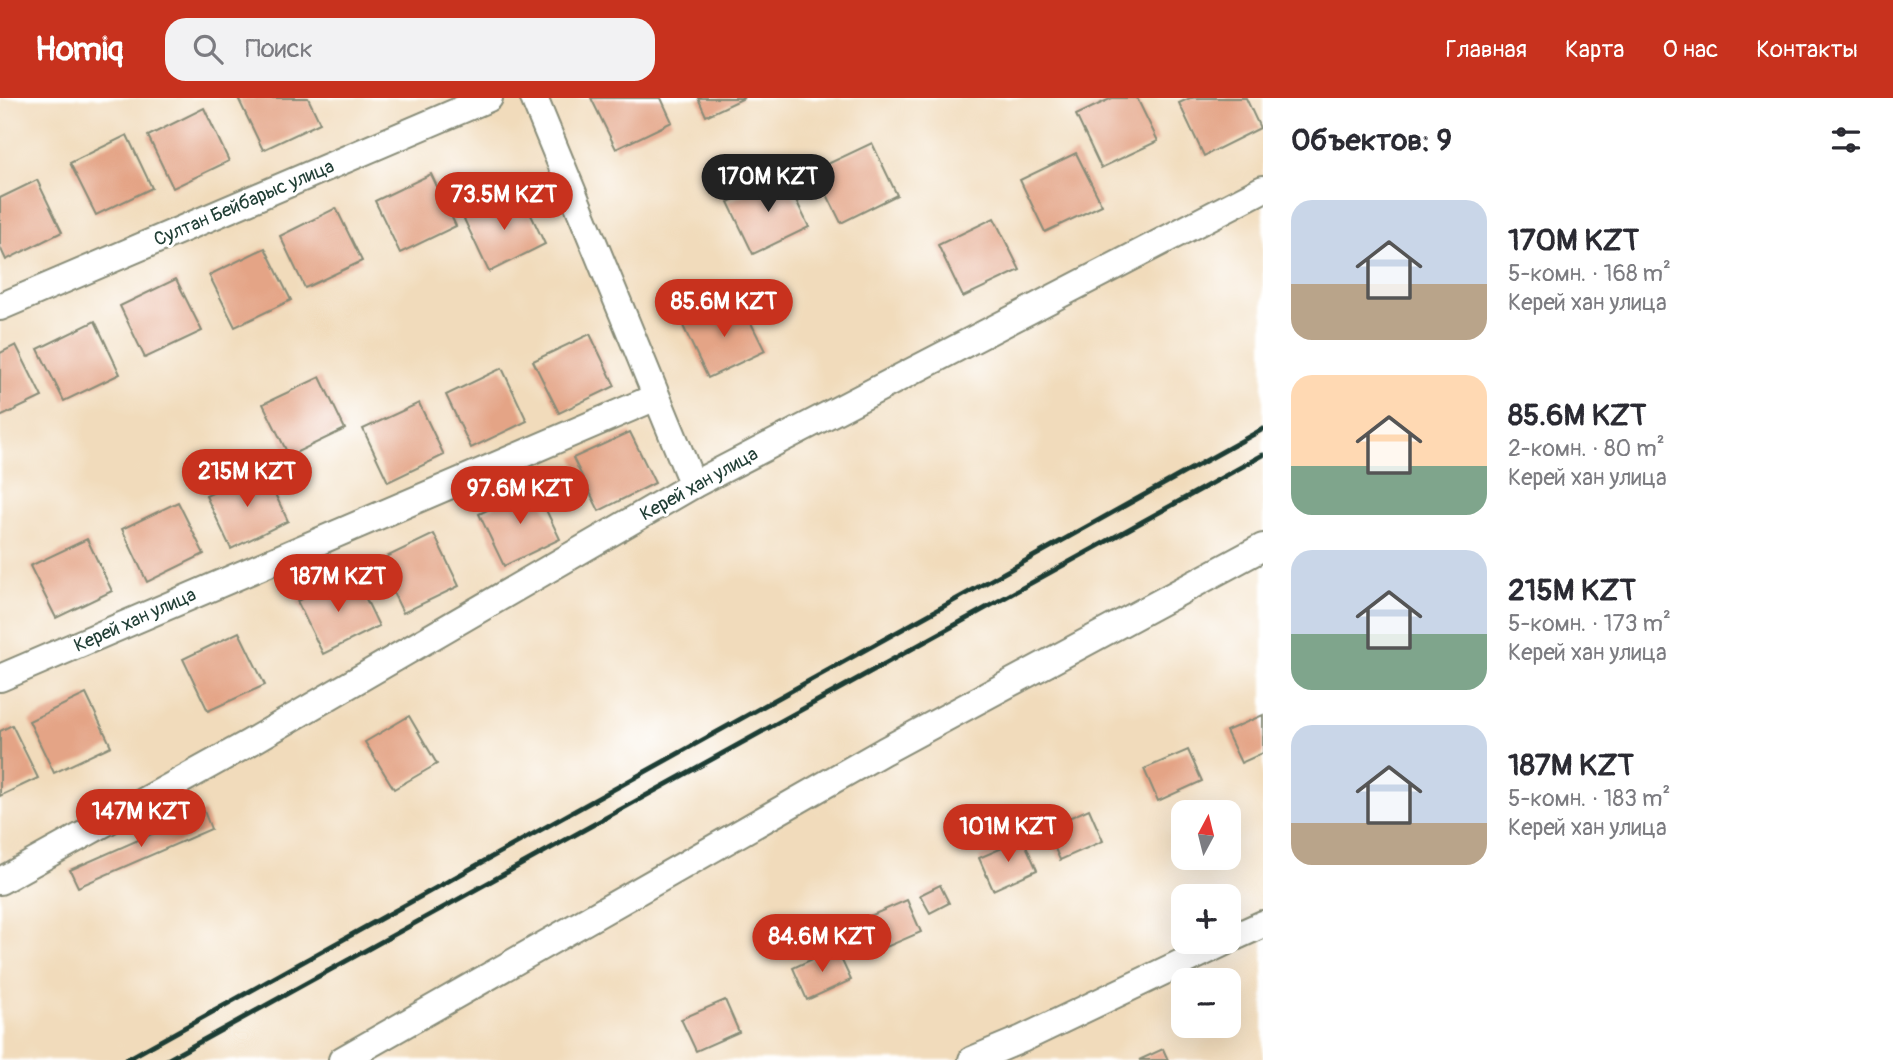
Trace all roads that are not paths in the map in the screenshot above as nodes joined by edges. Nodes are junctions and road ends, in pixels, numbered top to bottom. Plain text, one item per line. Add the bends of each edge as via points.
1 (489, 98) edge
2 (534, 98) edge
3 (1263, 189) edge
4 (0, 307) edge
5 (656, 397) junction
6 (693, 485) junction
7 (1263, 547) edge
8 (0, 678) edge
9 (0, 881) edge
10 (1263, 925) edge
11 (1241, 935) edge
12 (1200, 954) edge
13 (342, 1060) edge
14 (972, 1060) edge

1 - 4 street, Султан Бейбарыс улица
2 - 5 street
3 - 6 street, Керей хан улица
5 - 6 street
5 - 8 street, Керей хан улица
6 - 9 street, Керей хан улица via 249,743
7 - 13 street via 884,751
10 - 11 street
12 - 14 street

